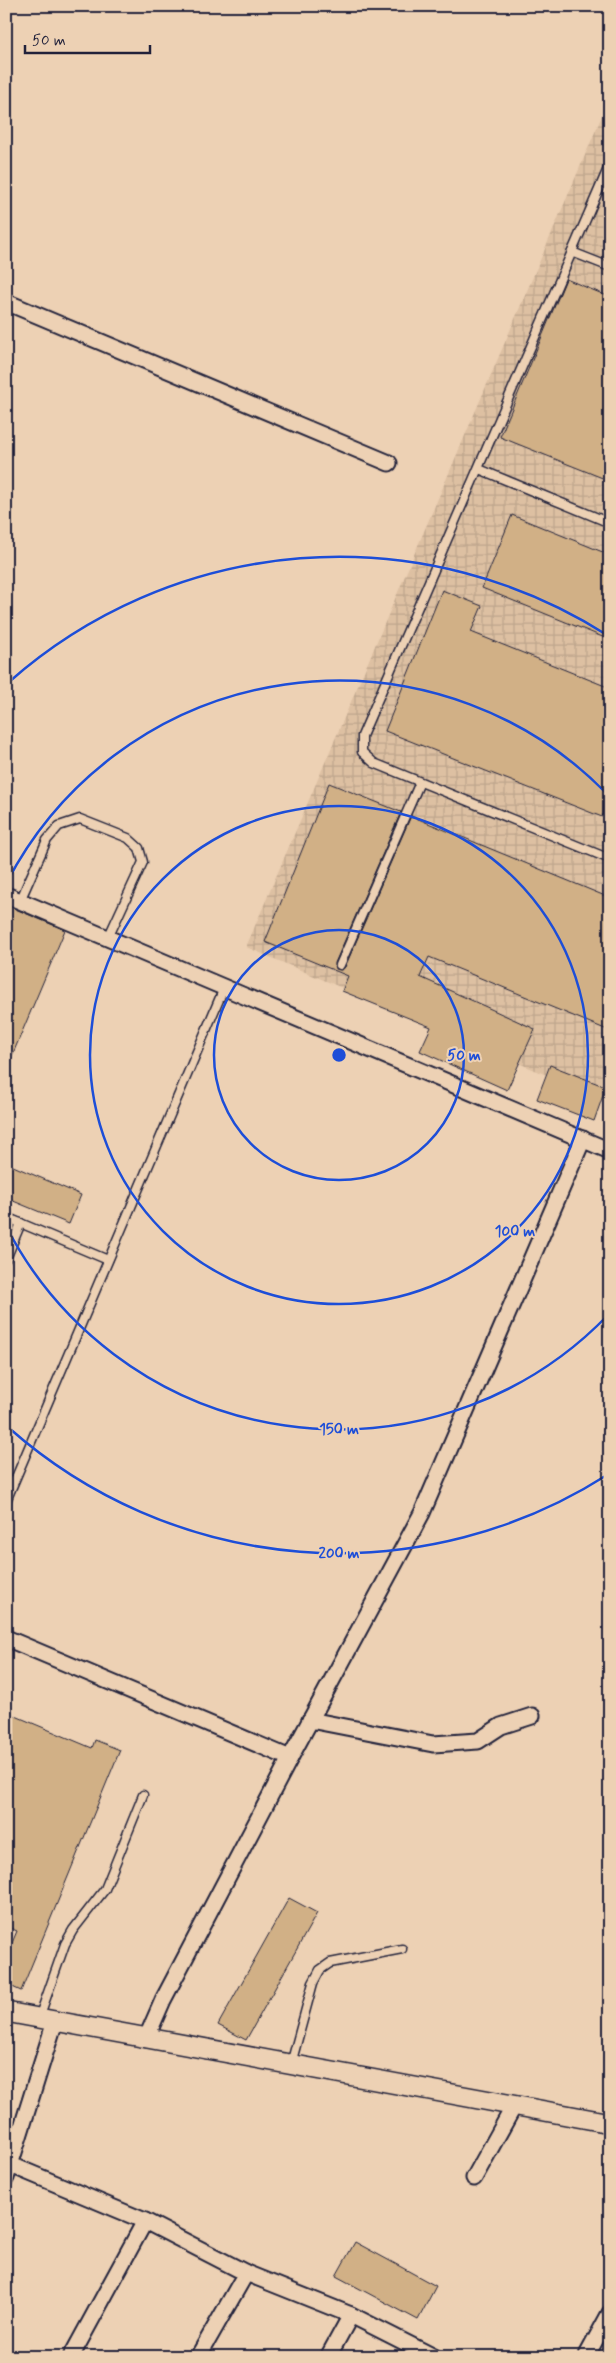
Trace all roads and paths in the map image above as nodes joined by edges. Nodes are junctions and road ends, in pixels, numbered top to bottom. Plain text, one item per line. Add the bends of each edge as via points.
1 (610, 164) edge
2 (572, 252) junction
3 (610, 267) edge
4 (6, 302) edge
5 (388, 463) dead end
6 (479, 469) junction
7 (610, 523) edge
8 (420, 782) junction
9 (610, 859) edge
10 (13, 898) edge
11 (108, 938) junction
12 (340, 965) dead end
13 (224, 988) junction
14 (583, 1140) junction
15 (610, 1151) edge
16 (6, 1217) edge
17 (21, 1223) junction
18 (6, 1259) edge
19 (108, 1260) junction
20 (6, 1501) edge
21 (6, 1638) edge
22 (532, 1716) dead end
23 (310, 1720) junction
24 (290, 1758) junction
25 (143, 1794) dead end
26 (402, 1949) dead end
27 (6, 2012) edge
28 (47, 2020) junction
29 (146, 2039) junction
30 (290, 2066) junction
31 (514, 2106) junction
32 (610, 2124) edge
33 (8, 2171) edge
34 (474, 2178) dead end
35 (145, 2221) junction
36 (246, 2273) junction
37 (610, 2313) edge
38 (351, 2315) junction
39 (71, 2357) edge
40 (198, 2357) edge
41 (328, 2357) edge
42 (434, 2357) edge
43 (586, 2357) edge

1 - 2 lane
2 - 3 lane
2 - 6 lane
4 - 5 street
6 - 7 lane
6 - 8 lane via 362,736 362,752 374,763
8 - 9 lane
8 - 12 lane
10 - 11 street
10 - 11 lane via 46,840 59,826 80,819 128,838 139,848 143,862
11 - 13 street
13 - 14 street
13 - 19 lane
14 - 15 street
14 - 23 street via 422,1513
16 - 17 lane
17 - 18 lane
17 - 19 lane
19 - 20 lane
21 - 24 street
22 - 23 street via 501,1726 478,1741 433,1744
23 - 24 street
24 - 29 street via 163,2000
25 - 28 lane via 105,1889 65,1944
26 - 30 lane via 330,1963 320,1970 313,1983
27 - 28 street
28 - 29 street
28 - 33 street
29 - 30 street
30 - 31 street
31 - 32 street
31 - 34 street
33 - 35 street
35 - 36 street
35 - 39 street
36 - 38 street
36 - 40 street
37 - 43 street
38 - 41 street
38 - 42 street

